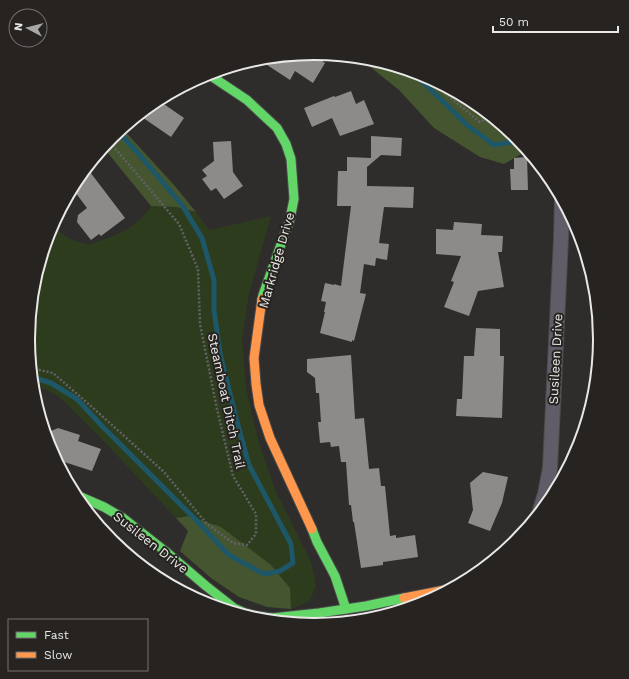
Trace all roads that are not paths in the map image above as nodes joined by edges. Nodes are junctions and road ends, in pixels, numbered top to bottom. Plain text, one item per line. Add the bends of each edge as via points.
1 (215, 79) edge
2 (562, 210) edge
3 (85, 499) edge
4 (543, 500) edge
5 (433, 593) edge
6 (231, 606) edge
7 (346, 609) junction
8 (319, 619) edge

1 - 7 street, Markridge Drive via 247,100 277,128 291,159 294,199 290,219 263,295 254,358 256,384 259,406 270,438 335,576
2 - 4 street, Susileen Drive via 550,468
3 - 6 street, Susileen Drive via 123,518
5 - 7 street, Susileen Drive
7 - 8 street, Susileen Drive

